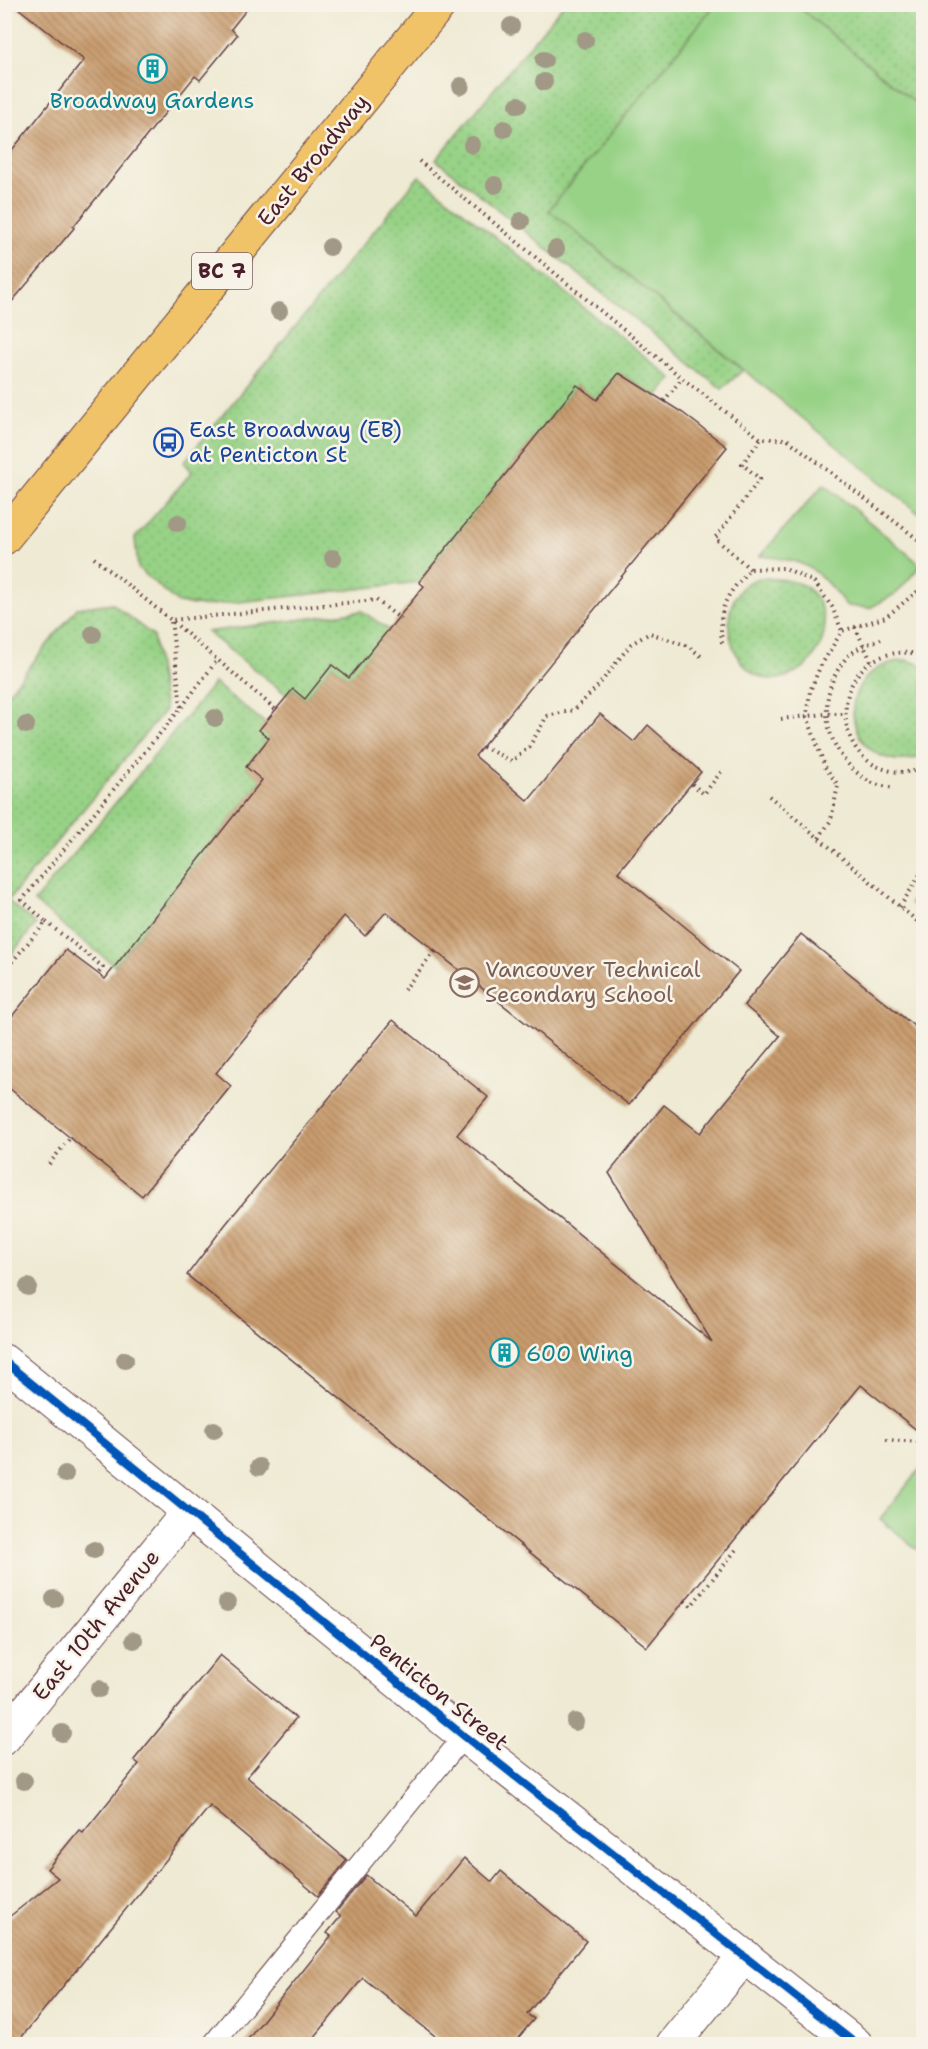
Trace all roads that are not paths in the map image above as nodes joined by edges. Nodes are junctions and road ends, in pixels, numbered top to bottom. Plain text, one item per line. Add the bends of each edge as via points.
1 (440, 4) edge
2 (4, 538) edge
3 (4, 1361) edge
4 (188, 1512) junction
5 (464, 1736) junction
6 (4, 1738) edge
7 (745, 1956) junction
8 (213, 2044) edge
9 (673, 2044) edge
10 (856, 2044) edge

1 - 2 main road, East Broadway / BC 7
3 - 4 street, Penticton Street
4 - 5 street, Penticton Street
4 - 6 street, East 10th Avenue
5 - 7 street, Penticton Street
5 - 8 lane
7 - 9 street
7 - 10 street, Penticton Street

